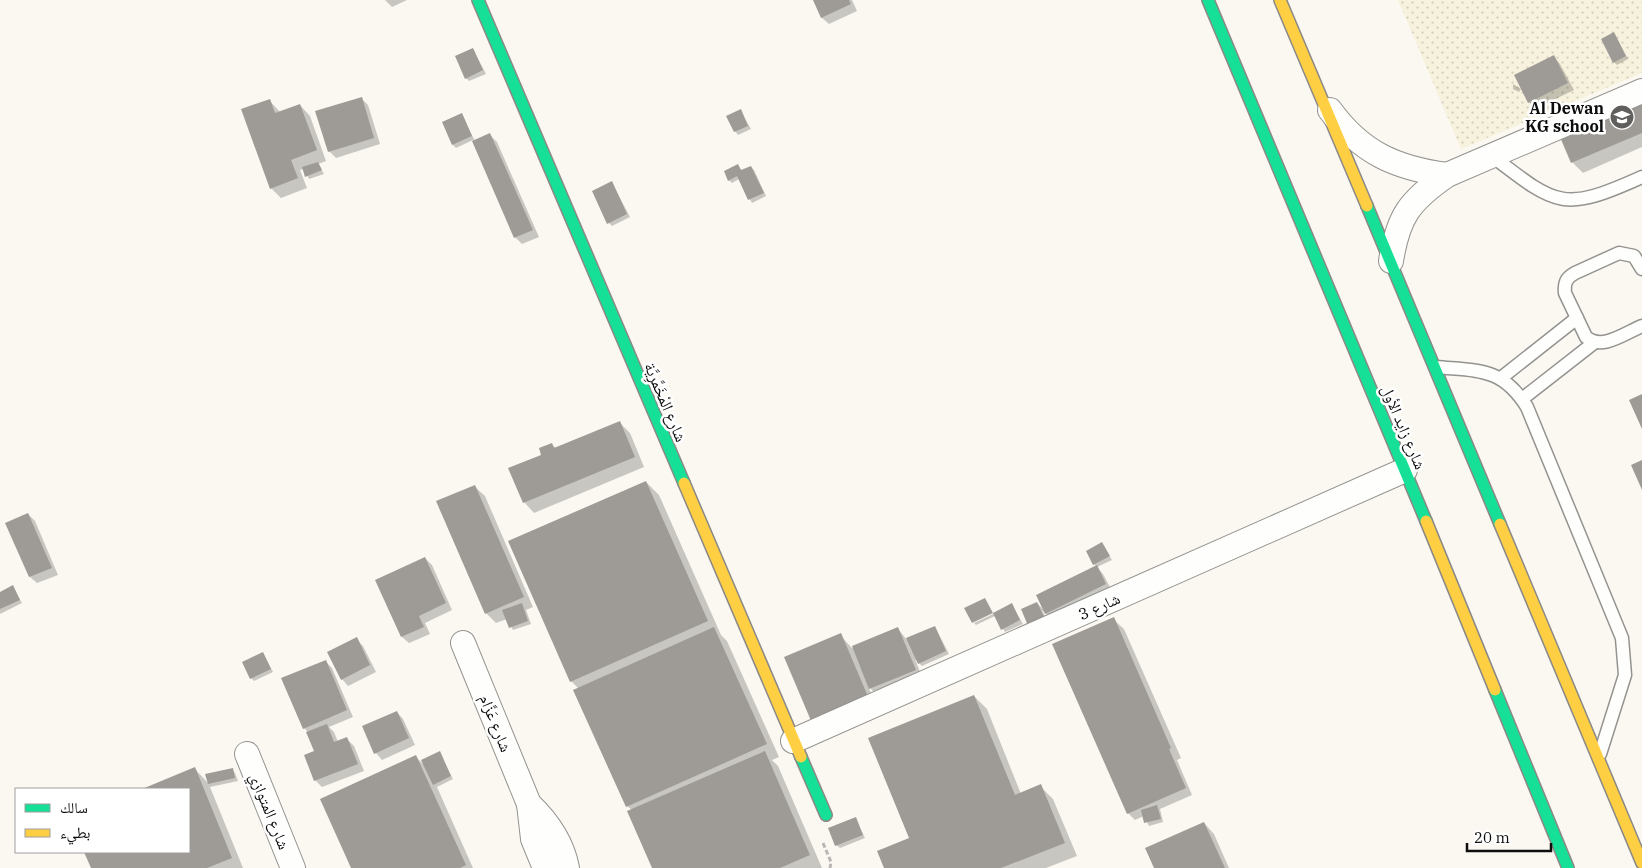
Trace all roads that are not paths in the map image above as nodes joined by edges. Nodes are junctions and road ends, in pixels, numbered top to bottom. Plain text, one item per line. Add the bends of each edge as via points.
1 (478, 0) edge
2 (1208, 0) edge
3 (1280, 0) edge
4 (1642, 91) edge
5 (1322, 98) junction
6 (1492, 156) junction
7 (1447, 175) junction
8 (1642, 177) edge
9 (1391, 261) junction
10 (1642, 269) edge
11 (1577, 318) junction
12 (1642, 326) edge
13 (1595, 342) junction
14 (1436, 367) junction
15 (1501, 378) junction
16 (1522, 399) junction
17 (1405, 470) junction
18 (463, 643) dead end
19 (793, 741) junction
20 (247, 754) dead end
21 (1598, 758) junction
22 (529, 804) junction
23 (826, 815) dead end
24 (1642, 863) edge
25 (293, 868) edge
26 (545, 868) edge
27 (567, 868) edge
28 (1568, 868) edge

1 - 19 main road, شارع المْخَمَّرِيَّة
2 - 17 main road, شارع زايد الأول
3 - 5 main road
4 - 6 street
5 - 7 street via 1340,124 1362,145 1388,161 1416,171
5 - 9 main road
6 - 7 street
6 - 8 lane via 1537,191 1558,199 1581,200
7 - 9 street via 1425,190 1408,209 1396,232
9 - 14 main road via 1415,324
10 - 11 lane via 1634,256 1619,253 1568,277 1565,293
11 - 13 lane via 1586,337
11 - 15 lane
12 - 13 lane via 1606,342
13 - 16 lane
14 - 15 lane via 1483,372
14 - 21 main road
15 - 16 lane
16 - 21 lane via 1622,638 1625,675
17 - 19 street, شارع 3
17 - 28 main road, شارع زايد الأول
18 - 22 street, شارع عَزَّام
19 - 23 main road, شارع المْخَمَّرِيَّة
20 - 25 street, شارع المتوازي
21 - 24 main road
22 - 26 street, شارع عَزَّام via 532,839
22 - 27 street, شارع عَزَّام via 552,830

